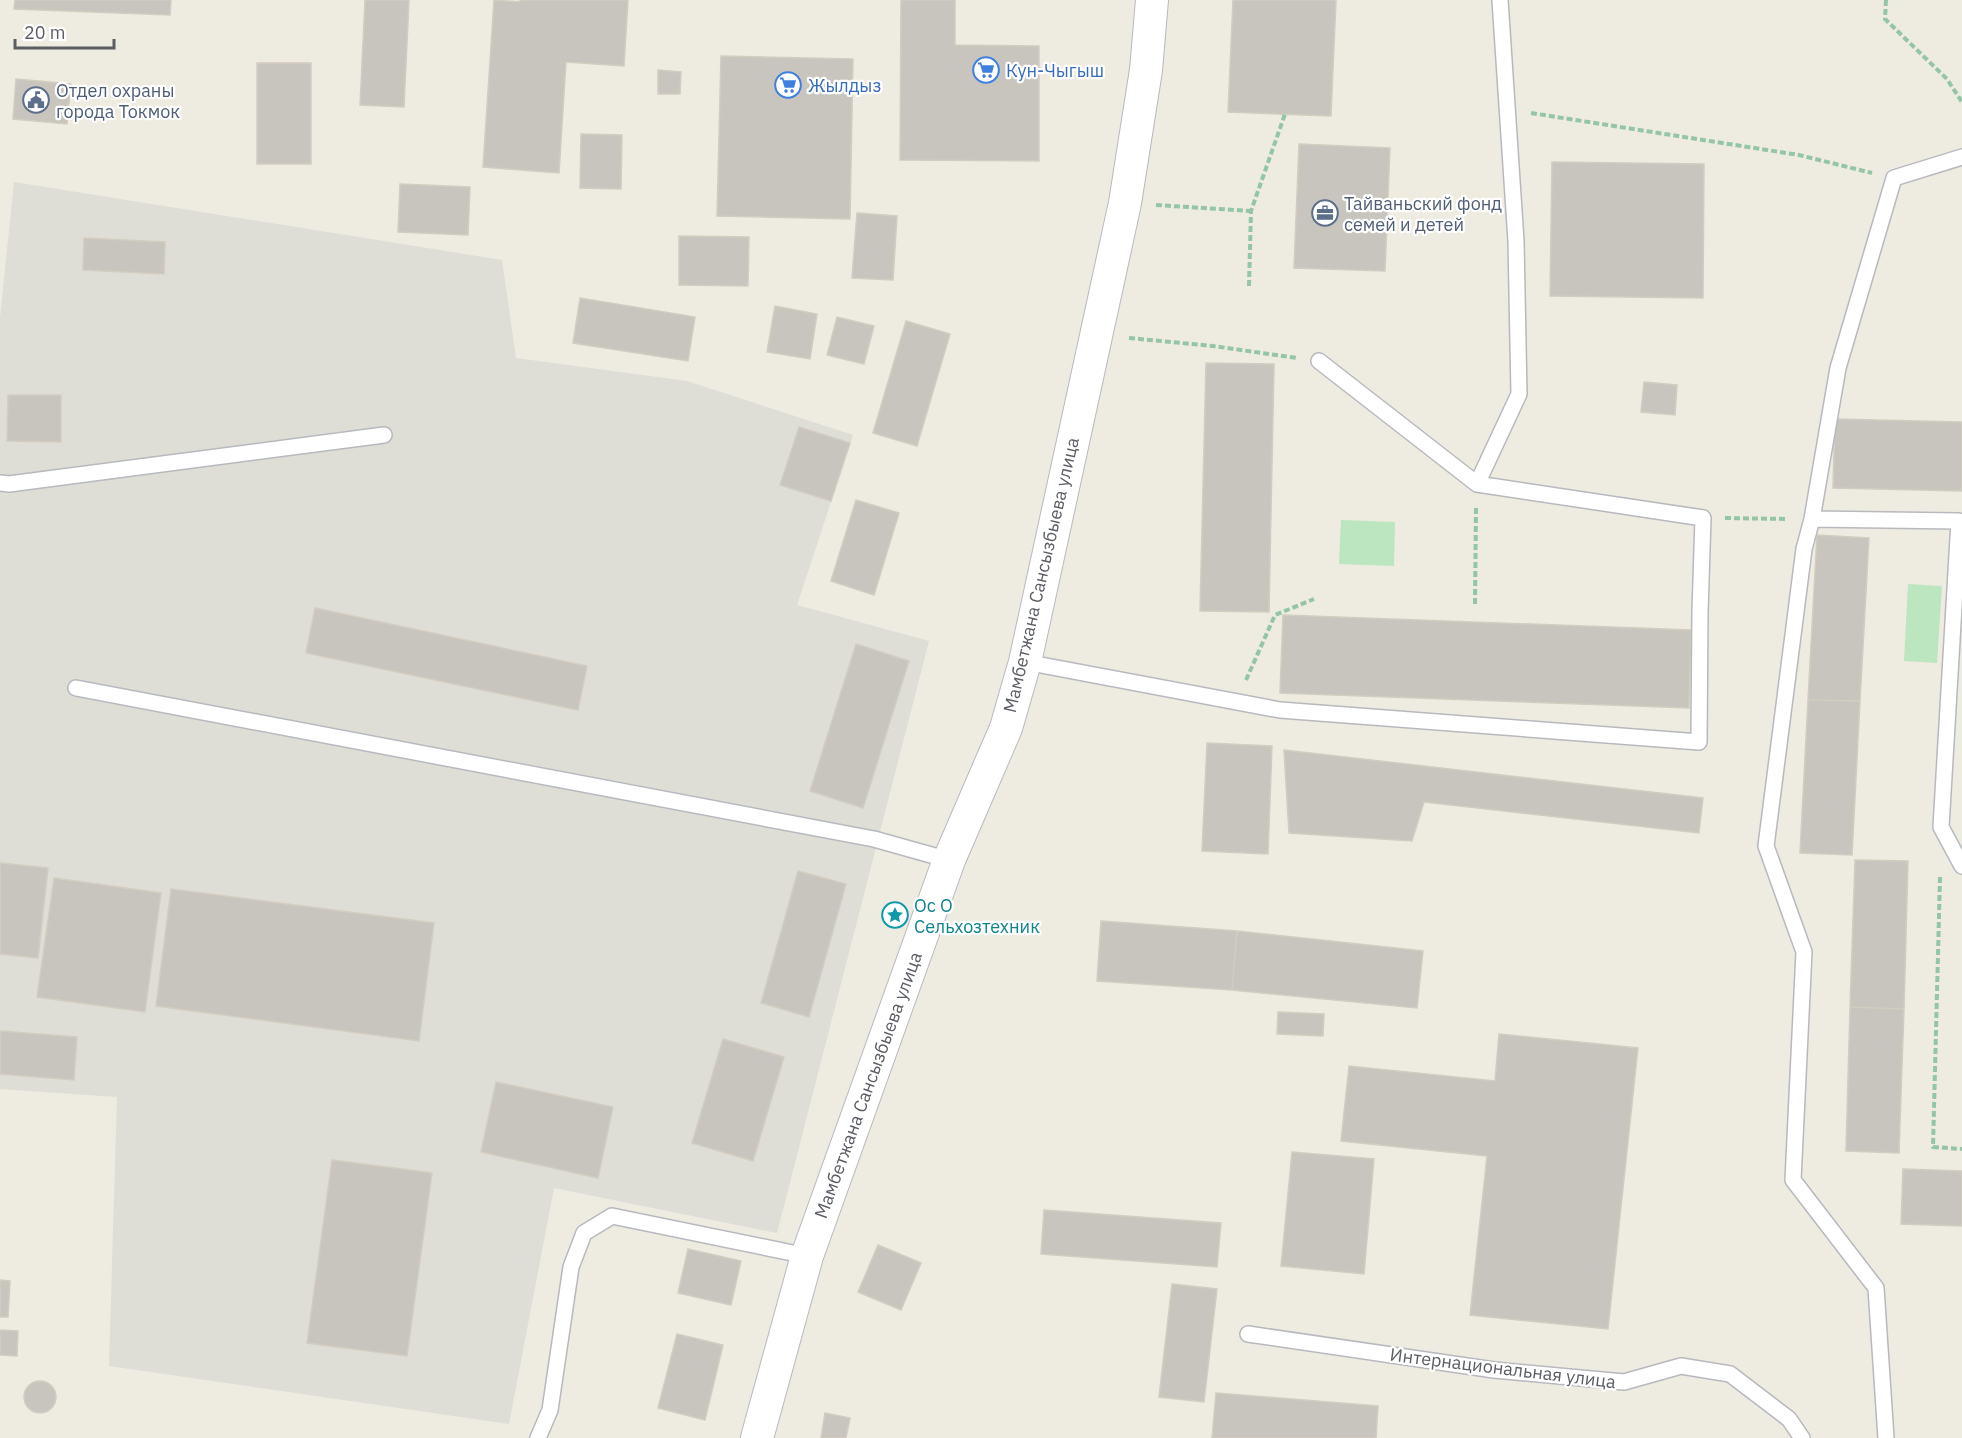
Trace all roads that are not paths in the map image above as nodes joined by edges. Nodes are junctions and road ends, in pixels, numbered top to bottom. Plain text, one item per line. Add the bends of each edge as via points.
1 (1152, 0) edge
2 (1500, 0) edge
3 (1962, 157) edge
4 (1319, 361) road end
5 (384, 435) dead end
6 (0, 483) edge
7 (1477, 484) junction
8 (1812, 519) junction
9 (1025, 662) junction
10 (76, 688) dead end
11 (949, 860) junction
12 (1962, 866) edge
13 (807, 1256) junction
14 (1248, 1334) dead end
15 (538, 1438) edge
16 (758, 1438) edge
17 (1802, 1438) edge
18 (1886, 1438) edge

1 - 9 street, Мамбетжана Сансызбыева улица via 1146,70 1125,203
2 - 7 lane via 1516,241 1519,394
3 - 8 lane via 1894,178 1838,368
4 - 7 lane
5 - 6 lane
7 - 9 lane via 1704,518 1699,742 1280,710
8 - 12 lane via 1959,521 1941,827
8 - 18 lane via 1804,549 1766,846 1804,952 1793,1180 1876,1288
9 - 11 street, Мамбетжана Сансызбыева улица via 1006,728
10 - 11 lane via 874,839
11 - 13 street, Мамбетжана Сансызбыева улица
13 - 15 lane via 612,1215 584,1233 571,1267 550,1410
13 - 16 street, Мамбетжана Сансызбыева улица
14 - 17 lane, Интернациональная улица via 1494,1370 1624,1382 1681,1366 1730,1374 1789,1419

